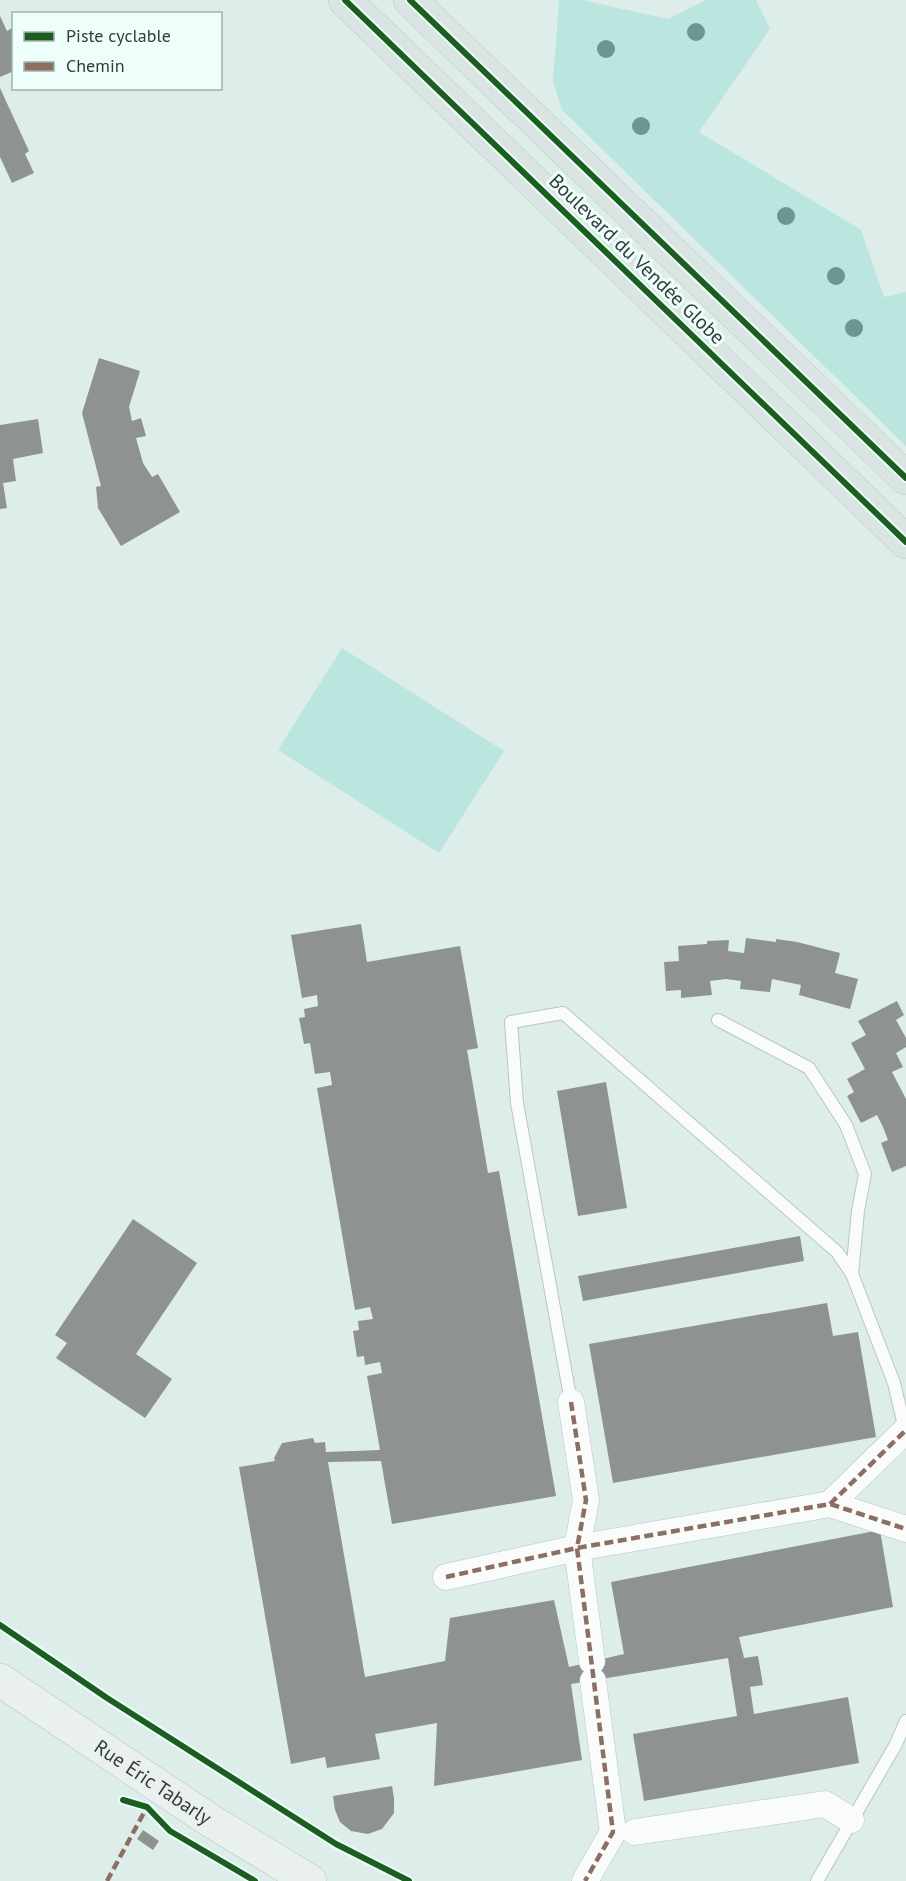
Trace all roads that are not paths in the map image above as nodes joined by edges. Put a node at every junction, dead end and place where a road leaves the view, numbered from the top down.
1 (345, 0) edge
2 (410, 0) edge
3 (906, 478) edge
4 (906, 542) edge
5 (717, 1020) dead end
6 (852, 1274) junction
7 (571, 1402) joint
8 (905, 1433) edge
9 (830, 1504) junction
10 (906, 1529) edge
11 (578, 1548) junction
12 (446, 1577) dead end
13 (0, 1680) edge
14 (906, 1721) edge
15 (851, 1820) junction
16 (635, 1832) dead end
17 (310, 1881) edge
18 (585, 1881) edge
19 (817, 1881) edge

1 - 4 main road, Boulevard du Vendée Globe
2 - 3 main road, Boulevard du Vendée Globe
5 - 6 lane
6 - 7 lane
6 - 8 lane
7 - 11 street
8 - 9 street
9 - 10 street
9 - 11 street
11 - 12 street
11 - 18 street
13 - 17 street, Rue Éric Tabarly
14 - 15 lane
15 - 16 street
15 - 19 lane

